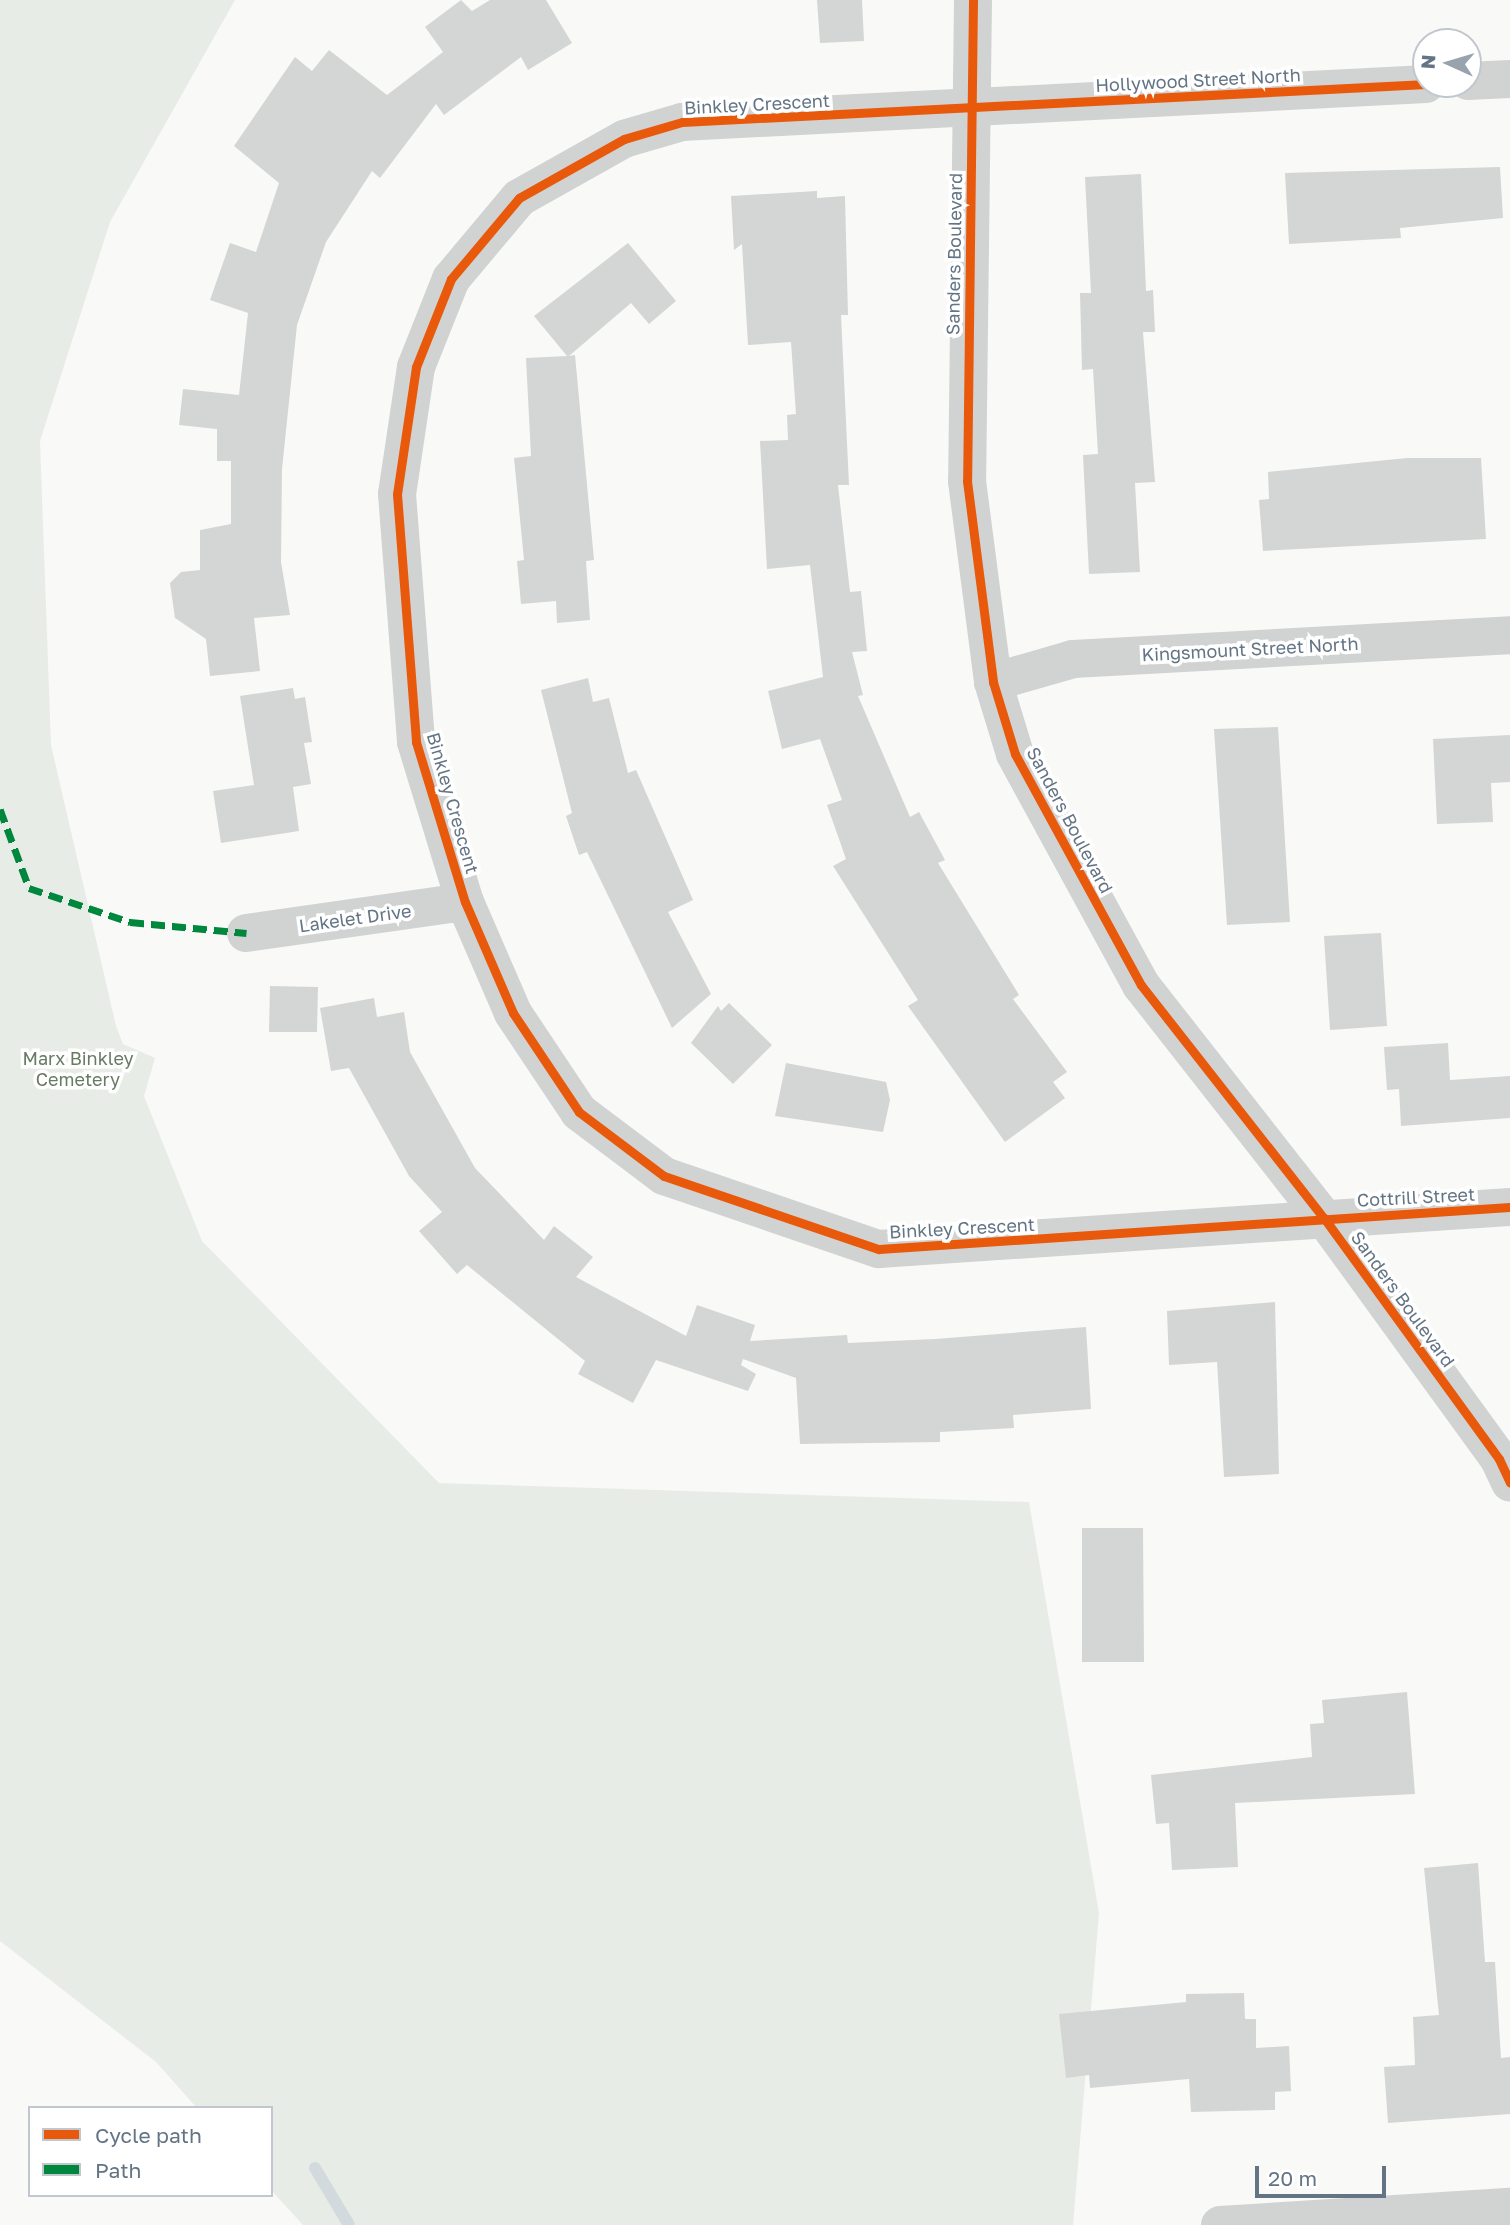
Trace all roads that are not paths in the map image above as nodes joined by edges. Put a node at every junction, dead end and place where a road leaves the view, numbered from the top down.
1 (973, 0) edge
2 (1510, 79) edge
3 (1482, 80) edge
4 (1412, 85) edge
5 (972, 108) junction
6 (1510, 635) edge
7 (993, 682) junction
8 (465, 902) junction
9 (246, 933) dead end
10 (1510, 1207) edge
11 (1324, 1218) junction
12 (1510, 1483) edge
13 (1510, 2207) edge
14 (1220, 2225) edge

1 - 5 street, Sanders Boulevard
2 - 3 street
4 - 5 street, Hollywood Street North
5 - 7 street, Sanders Boulevard
5 - 8 street, Binkley Crescent
6 - 7 street, Kingsmount Street North
7 - 11 street, Sanders Boulevard
8 - 9 street, Lakelet Drive
8 - 11 street, Binkley Crescent
10 - 11 street, Cottrill Street
11 - 12 street, Sanders Boulevard
13 - 14 street

